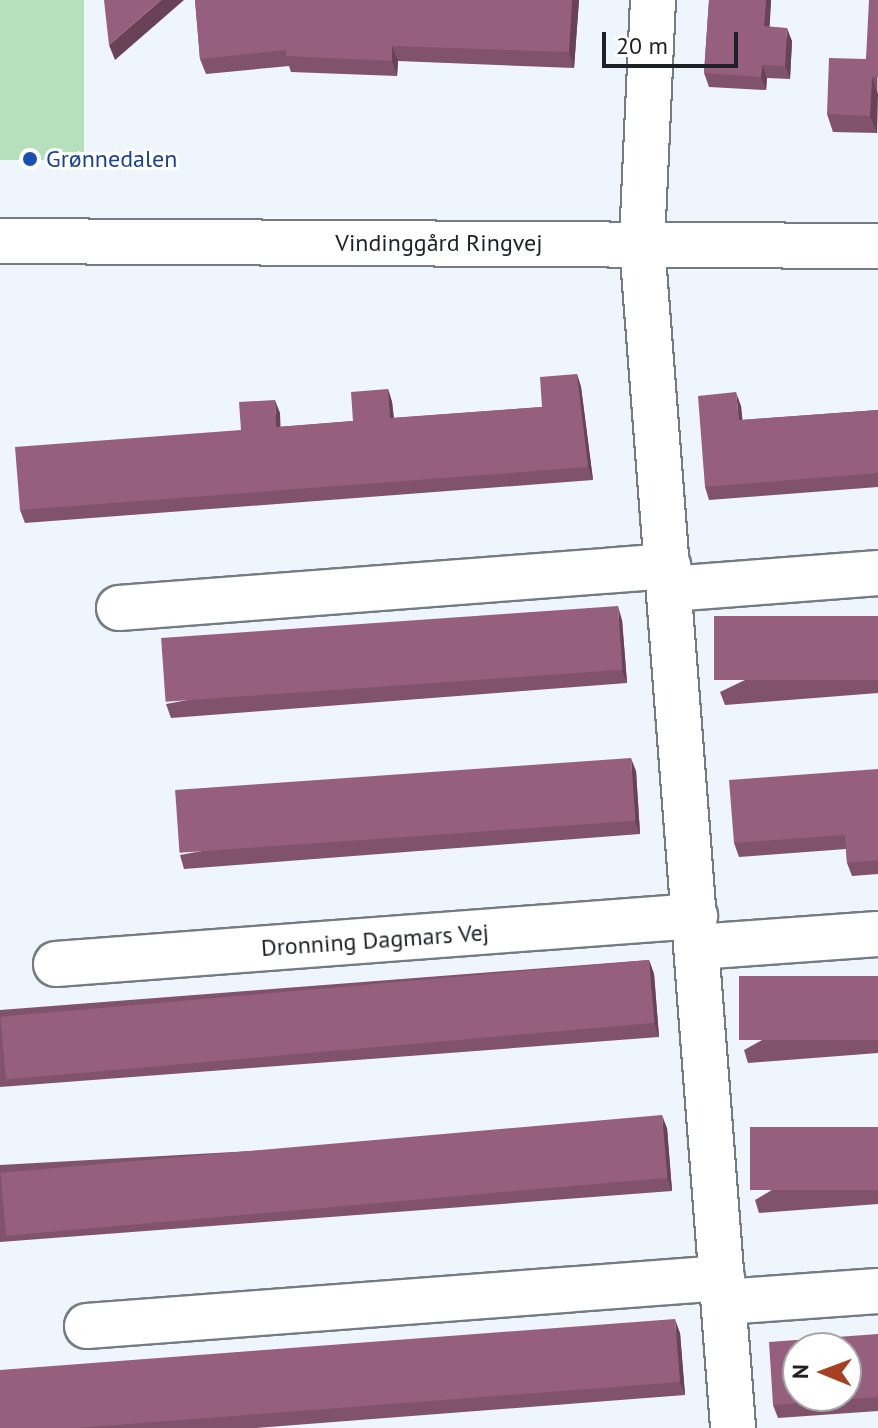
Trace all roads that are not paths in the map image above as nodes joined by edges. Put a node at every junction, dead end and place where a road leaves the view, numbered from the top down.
1 (653, 0) edge
2 (0, 241) edge
3 (642, 244) junction
4 (878, 246) edge
5 (878, 573) edge
6 (669, 578) junction
7 (119, 608) dead end
8 (696, 932) junction
9 (878, 934) edge
10 (56, 964) dead end
11 (723, 1290) junction
12 (878, 1291) edge
13 (87, 1326) dead end
14 (733, 1428) edge

1 - 3 street
2 - 3 street, Vindinggård Ringvej
3 - 4 street, Vindinggård Ringvej
3 - 6 street
5 - 6 street
6 - 7 street
6 - 8 street
8 - 9 street, Dronning Dagmars Vej
8 - 10 street, Dronning Dagmars Vej
8 - 11 street
11 - 12 street
11 - 13 street
11 - 14 street

